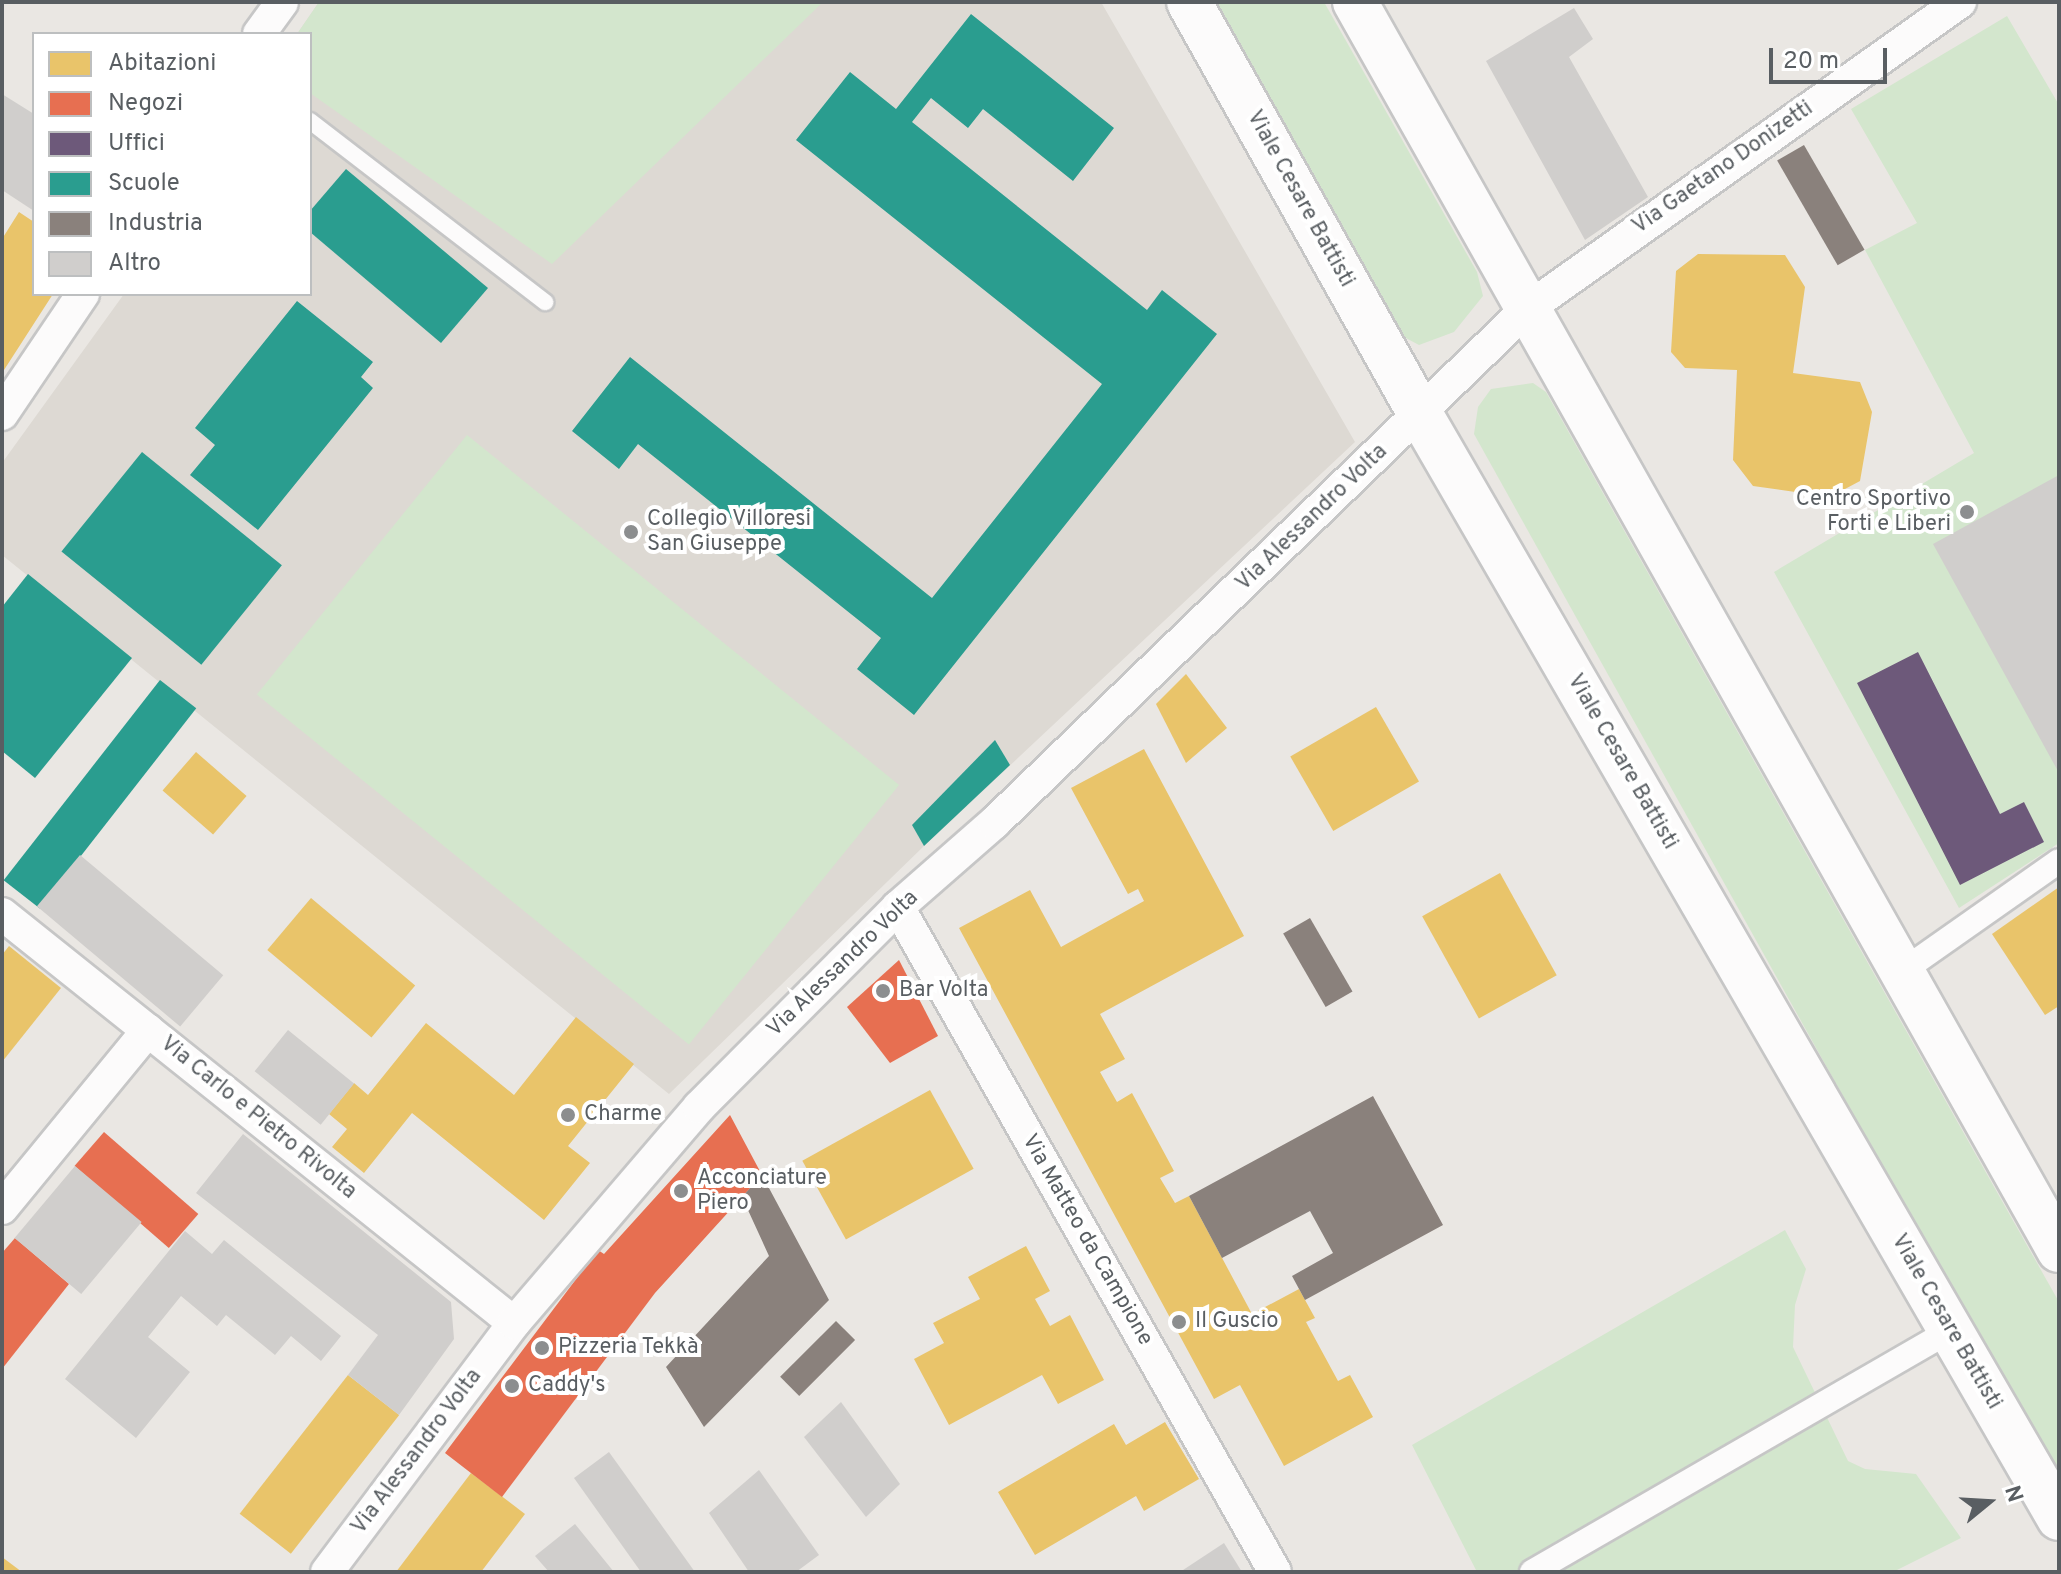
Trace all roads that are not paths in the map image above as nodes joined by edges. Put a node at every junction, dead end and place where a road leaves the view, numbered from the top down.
1 (282, 2) edge
2 (1189, 2) edge
3 (1355, 2) edge
4 (1960, 2) edge
5 (260, 32) edge
6 (312, 123) edge
7 (82, 296) edge
8 (545, 302) dead end
9 (1527, 309) junction
10 (1419, 412) junction
11 (2, 414) edge
12 (2059, 861) edge
13 (898, 907) junction
14 (2, 914) edge
15 (1904, 970) junction
16 (148, 1030) junction
17 (2, 1208) edge
18 (2059, 1250) edge
19 (514, 1323) junction
20 (1951, 1330) junction
21 (2059, 1518) edge
22 (327, 1572) edge
23 (1275, 1572) edge
24 (1532, 1572) edge

1 - 5 street
2 - 10 main road, Viale Cesare Battisti
3 - 9 main road
4 - 9 street, Via Gaetano Donizetti
6 - 8 lane
7 - 11 street
9 - 10 street, Via Gaetano Donizetti
9 - 15 main road
10 - 13 street, Via Alessandro Volta
10 - 20 main road, Viale Cesare Battisti
12 - 15 street
13 - 19 street, Via Alessandro Volta
13 - 23 street, Via Matteo da Campione
14 - 16 street, Via Carlo e Pietro Rivolta
15 - 18 main road
16 - 17 street
16 - 19 street, Via Carlo e Pietro Rivolta
19 - 22 street, Via Alessandro Volta
20 - 21 main road, Viale Cesare Battisti
20 - 24 street

